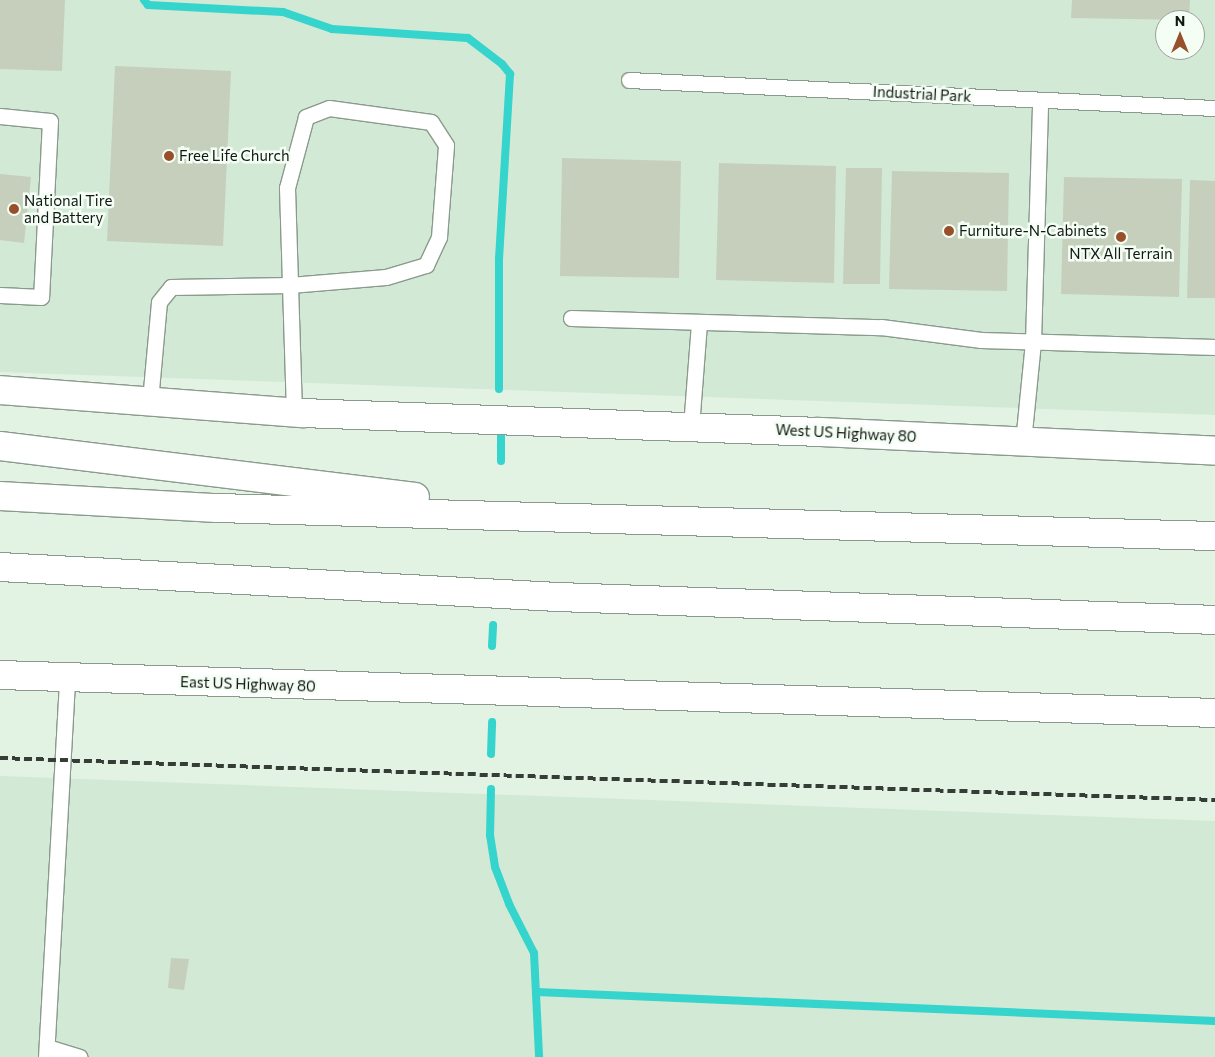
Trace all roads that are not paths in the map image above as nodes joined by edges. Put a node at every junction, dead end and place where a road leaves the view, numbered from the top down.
1 (629, 80) dead end
2 (1040, 100) junction
3 (1215, 108) edge
4 (0, 116) edge
5 (290, 285) junction
6 (0, 294) edge
7 (571, 318) dead end
8 (699, 322) junction
9 (1033, 342) junction
10 (1215, 347) edge
11 (0, 390) edge
12 (150, 401) junction
13 (294, 412) junction
14 (691, 427) junction
15 (1023, 442) junction
16 (0, 446) edge
17 (1215, 451) edge
18 (0, 496) edge
19 (580, 517) junction
20 (1215, 536) edge
21 (0, 567) edge
22 (1215, 620) edge
23 (0, 675) edge
24 (67, 678) junction
25 (1215, 713) edge
26 (46, 1052) edge
27 (80, 1057) edge

1 - 2 lane, Industrial Park
2 - 3 lane, Industrial Park
2 - 9 lane
4 - 6 lane
5 - 5 lane
5 - 12 lane
5 - 13 lane
7 - 8 lane
8 - 9 lane
8 - 14 lane
9 - 10 lane
9 - 15 lane
11 - 12 main road
12 - 13 main road
13 - 14 main road, West US Highway 80
14 - 15 main road, West US Highway 80
15 - 17 main road, West US Highway 80
16 - 19 main road
18 - 19 main road
19 - 20 main road
21 - 22 main road
23 - 24 main road, East US Highway 80
24 - 25 main road, East US Highway 80
24 - 26 lane
26 - 27 lane

